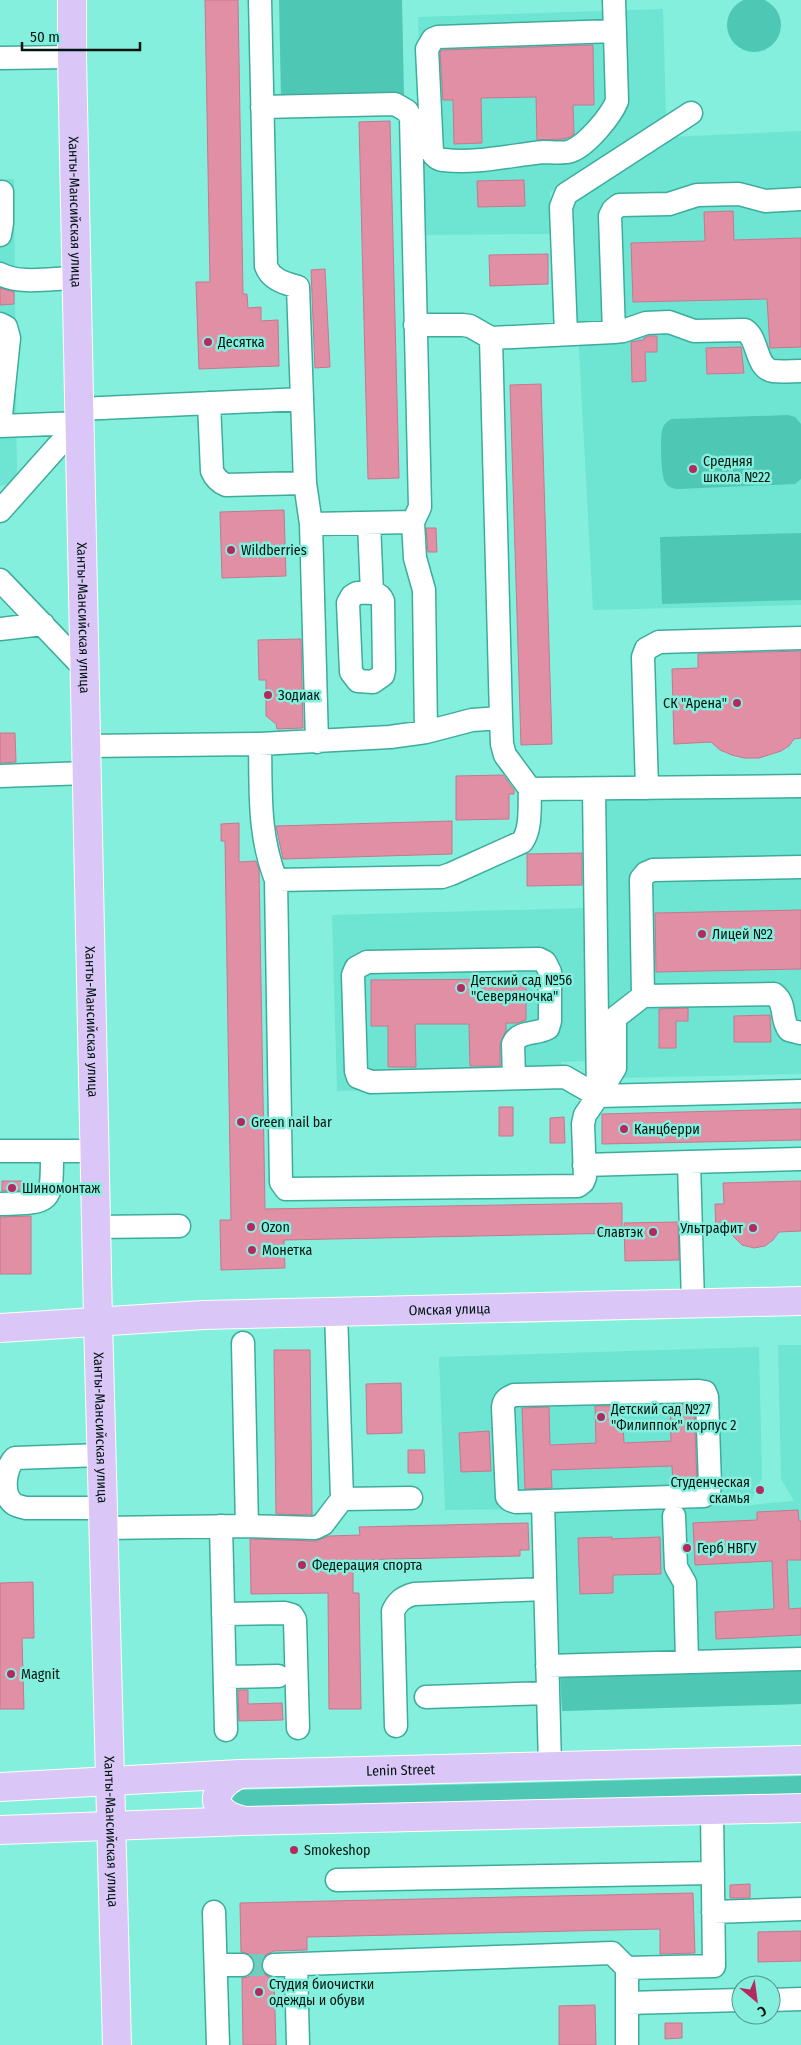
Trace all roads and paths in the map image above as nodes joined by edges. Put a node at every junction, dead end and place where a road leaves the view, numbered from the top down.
1 (72, 0) edge
2 (260, 0) edge
3 (614, 0) edge
4 (615, 31) junction
5 (72, 57) junction
6 (0, 58) edge
7 (262, 107) junction
8 (691, 113) dead end
9 (2, 192) dead end
10 (801, 199) edge
11 (0, 235) edge
12 (0, 274) edge
13 (76, 278) junction
14 (0, 324) edge
15 (415, 325) junction
16 (614, 332) junction
17 (566, 334) junction
18 (491, 338) junction
19 (801, 371) edge
20 (3, 380) edge
21 (302, 399) junction
22 (209, 403) junction
23 (80, 419) junction
24 (0, 425) edge
25 (305, 483) junction
26 (0, 511) edge
27 (413, 522) junction
28 (369, 523) junction
29 (311, 524) junction
30 (0, 580) edge
31 (372, 593) dead end
32 (43, 624) junction
33 (0, 629) edge
34 (801, 638) edge
35 (85, 669) junction
36 (501, 718) junction
37 (426, 732) junction
38 (317, 742) junction
39 (260, 744) junction
40 (87, 746) junction
41 (87, 774) junction
42 (0, 776) edge
43 (801, 786) edge
44 (647, 788) junction
45 (530, 789) junction
46 (594, 789) junction
47 (801, 867) edge
48 (276, 880) junction
49 (643, 996) junction
50 (801, 1032) edge
51 (514, 1078) junction
52 (801, 1091) edge
53 (598, 1096) junction
54 (0, 1151) edge
55 (52, 1151) junction
56 (95, 1151) junction
57 (801, 1159) edge
58 (689, 1162) junction
59 (584, 1165) junction
60 (0, 1204) edge
61 (179, 1226) dead end
62 (96, 1227) junction
63 (801, 1301) edge
64 (693, 1303) junction
65 (336, 1311) junction
66 (98, 1320) junction
67 (0, 1328) edge
68 (243, 1343) dead end
69 (101, 1455) junction
70 (411, 1498) dead end
71 (342, 1499) junction
72 (543, 1502) junction
73 (674, 1516) dead end
74 (103, 1518) junction
75 (221, 1526) junction
76 (246, 1526) junction
77 (545, 1589) junction
78 (223, 1614) junction
79 (801, 1659) edge
80 (687, 1661) junction
81 (547, 1666) junction
82 (278, 1676) dead end
83 (225, 1677) junction
84 (548, 1693) junction
85 (426, 1697) dead end
86 (396, 1726) dead end
87 (298, 1728) dead end
88 (226, 1730) dead end
89 (801, 1760) edge
90 (550, 1765) junction
91 (240, 1774) junction
92 (111, 1782) junction
93 (0, 1787) edge
94 (801, 1808) edge
95 (712, 1810) junction
96 (244, 1821) junction
97 (112, 1826) junction
98 (0, 1830) edge
99 (713, 1873) junction
100 (337, 1880) dead end
101 (801, 1909) edge
102 (214, 1912) dead end
103 (713, 1912) junction
104 (296, 1964) junction
105 (216, 1965) junction
106 (242, 1965) tunnel mouth
107 (274, 1965) tunnel mouth
108 (714, 1966) junction
109 (627, 1968) junction
110 (801, 1999) edge
111 (731, 2000) edge
112 (781, 2000) edge
113 (715, 2001) junction
114 (627, 2003) junction
115 (117, 2045) edge
116 (218, 2045) edge
117 (298, 2045) edge
118 (627, 2045) edge

1 - 5 main road, Ханты-Мансийская улица
2 - 7 street
3 - 4 street
4 - 4 street
5 - 6 street
5 - 13 main road, Ханты-Мансийская улица
7 - 15 street
7 - 21 street
8 - 17 street
9 - 11 street
10 - 16 street
12 - 13 street
13 - 23 main road, Ханты-Мансийская улица
14 - 20 street
15 - 18 street
15 - 27 street
16 - 17 street
16 - 19 street
17 - 18 street
18 - 36 street
20 - 24 street
21 - 22 street
21 - 25 street
22 - 23 street
22 - 25 street
23 - 24 street
23 - 26 street
23 - 35 main road, Ханты-Мансийская улица
25 - 29 street
27 - 28 street
27 - 37 street
28 - 29 street
28 - 31 street
29 - 38 street
30 - 32 street
32 - 33 street
32 - 35 street
34 - 44 street
35 - 40 main road, Ханты-Мансийская улица
36 - 37 street
36 - 45 street
37 - 38 street
38 - 39 street
39 - 40 street
39 - 48 street
40 - 41 main road, Ханты-Мансийская улица
41 - 42 street
41 - 56 main road, Ханты-Мансийская улица
43 - 44 street
44 - 46 street
45 - 46 street
45 - 48 street
46 - 53 street
47 - 49 street
48 - 59 street
49 - 50 street
49 - 53 street
51 - 51 street
51 - 53 street
52 - 53 street
53 - 59 street
54 - 55 street
55 - 56 street
55 - 60 street
56 - 62 main road, Ханты-Мансийская улица
57 - 58 street
58 - 59 street
58 - 64 street
61 - 62 street
62 - 66 main road, Ханты-Мансийская улица
63 - 64 main road, Омская улица
64 - 65 main road, Омская улица
65 - 66 main road, Омская улица
65 - 71 street
66 - 67 main road, Омская улица
66 - 69 main road, Ханты-Мансийская улица
68 - 76 street
69 - 74 main road, Ханты-Мансийская улица
69 - 74 street
70 - 71 street
71 - 76 street
72 - 72 street
72 - 77 street
73 - 80 street
74 - 75 street
74 - 92 main road, Ханты-Мансийская улица
75 - 76 street
75 - 78 street
77 - 81 street
77 - 86 street
78 - 83 street
78 - 87 street
79 - 80 street
80 - 81 street
81 - 84 street
82 - 83 street
83 - 88 street
84 - 85 street
84 - 90 street
89 - 90 main road, Lenin Street
90 - 91 main road, Lenin Street
91 - 92 main road, Lenin Street
91 - 96 main road
92 - 93 main road, Lenin Street
92 - 97 main road, Ханты-Мансийская улица
94 - 95 main road
95 - 96 main road
95 - 99 street
96 - 97 main road
97 - 98 main road
97 - 115 main road, Ханты-Мансийская улица
99 - 100 street
99 - 103 street
101 - 103 street
102 - 105 street
103 - 108 street
104 - 107 street
104 - 109 street
104 - 117 street
105 - 106 street
105 - 116 street
108 - 109 street
108 - 113 street
109 - 114 street
110 - 112 street
111 - 113 street
113 - 114 street
114 - 118 street

